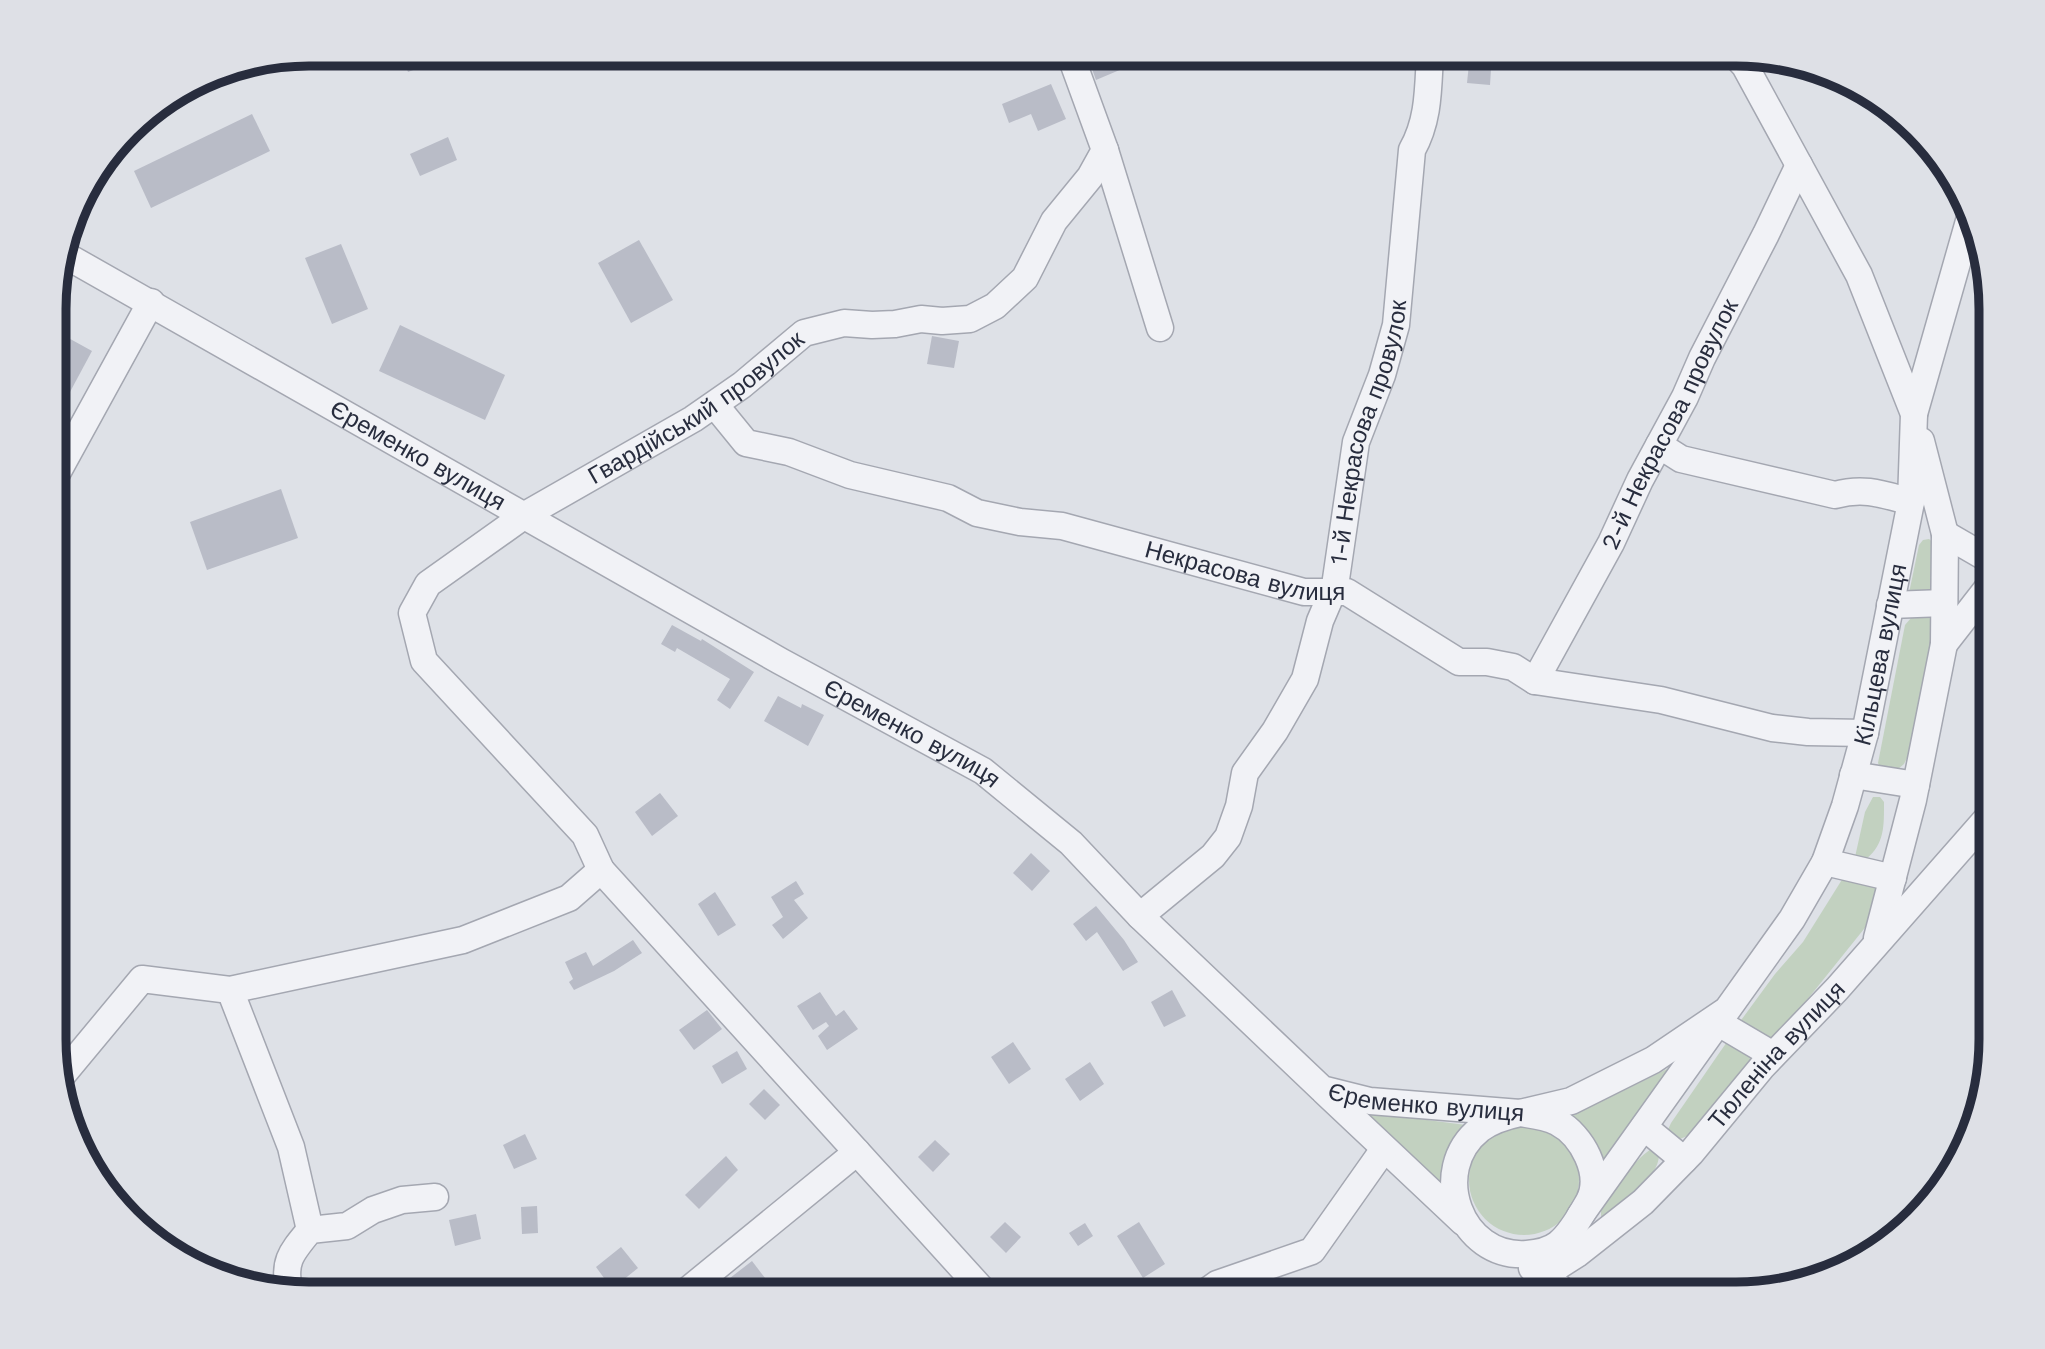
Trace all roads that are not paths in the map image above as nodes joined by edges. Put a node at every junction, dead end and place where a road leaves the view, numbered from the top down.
1 (1074, 66) edge
2 (1429, 66) edge
3 (1746, 67) edge
4 (1105, 150) junction
5 (1799, 165) junction
6 (1966, 232) edge
7 (73, 259) edge
8 (151, 302) junction
9 (1160, 328) dead end
10 (715, 405) junction
11 (1914, 414) junction
12 (1659, 445) junction
13 (66, 457) edge
14 (1911, 502) junction
15 (525, 515) junction
16 (1945, 534) junction
17 (1978, 553) edge
18 (1333, 593) junction
19 (1978, 600) edge
20 (1944, 603) junction
21 (1890, 605) junction
22 (1944, 644) junction
23 (1535, 681) junction
24 (1865, 733) junction
25 (1853, 775) junction
26 (1916, 785) junction
27 (1978, 828) edge
28 (1825, 862) junction
29 (601, 870) junction
30 (1893, 878) junction
31 (1140, 916) junction
32 (1875, 943) junction
33 (230, 990) junction
34 (1720, 1017) junction
35 (1773, 1055) junction
36 (69, 1067) edge
37 (1322, 1089) junction
38 (1520, 1113) junction
39 (1644, 1127) junction
40 (1384, 1149) junction
41 (857, 1152) junction
42 (1684, 1160) junction
43 (435, 1197) dead end
44 (1580, 1216) junction
45 (1467, 1225) junction
46 (310, 1230) junction
47 (1559, 1243) junction
48 (1496, 1249) junction
49 (287, 1281) edge
50 (697, 1282) edge
51 (975, 1282) edge
52 (1220, 1282) edge
53 (1535, 1282) edge
54 (1540, 1282) edge
55 (1543, 1282) edge

1 - 4 street
2 - 18 street, 1-й Некрасова провулок
3 - 5 street, Кільцева вулиця
4 - 9 street
4 - 10 street, Гвардійський провулок
5 - 11 street, Кільцева вулиця
5 - 12 street, 2-й Некрасова провулок
6 - 11 street
7 - 8 street, Єременко вулиця
8 - 13 street
8 - 15 street, Єременко вулиця
10 - 15 street, Гвардійський провулок
10 - 18 street, Некрасова вулиця
11 - 14 street, Кільцева вулиця
11 - 16 street
12 - 14 street
12 - 23 street, 2-й Некрасова провулок
14 - 21 street, Кільцева вулиця
15 - 29 street, Гвардійський провулок
15 - 31 street, Єременко вулиця
16 - 17 street
16 - 20 street
18 - 23 street, Некрасова вулиця
18 - 31 street, 1-й Некрасова провулок
19 - 22 street
20 - 21 street
20 - 22 street
21 - 24 street, Кільцева вулиця
22 - 26 street
23 - 24 street, Некрасова вулиця
24 - 25 street, Кільцева вулиця
25 - 26 street
25 - 28 street, Кільцева вулиця
26 - 30 street
27 - 32 street, Тюленіна вулиця
28 - 30 street
28 - 34 street, Кільцева вулиця
29 - 33 street
29 - 41 street, Гвардійський провулок
30 - 32 street
31 - 37 street, Єременко вулиця
32 - 35 street, Тюленіна вулиця
33 - 36 street
33 - 46 street
34 - 35 street
34 - 38 street, Єременко вулиця
34 - 39 street, Кільцева вулиця
35 - 42 street, Тюленіна вулиця
37 - 38 street, Єременко вулиця
37 - 40 street
38 - 44 street, Кільцева вулиця
38 - 45 street
39 - 42 street
39 - 44 street, Кільцева вулиця
40 - 45 street
40 - 52 street
41 - 50 street
41 - 51 street, Гвардійський провулок
42 - 55 street, Тюленіна вулиця
43 - 46 street
44 - 47 street, Кільцева вулиця
45 - 48 street
46 - 49 street
47 - 48 street
47 - 54 street, Кільцева вулиця
48 - 53 street

